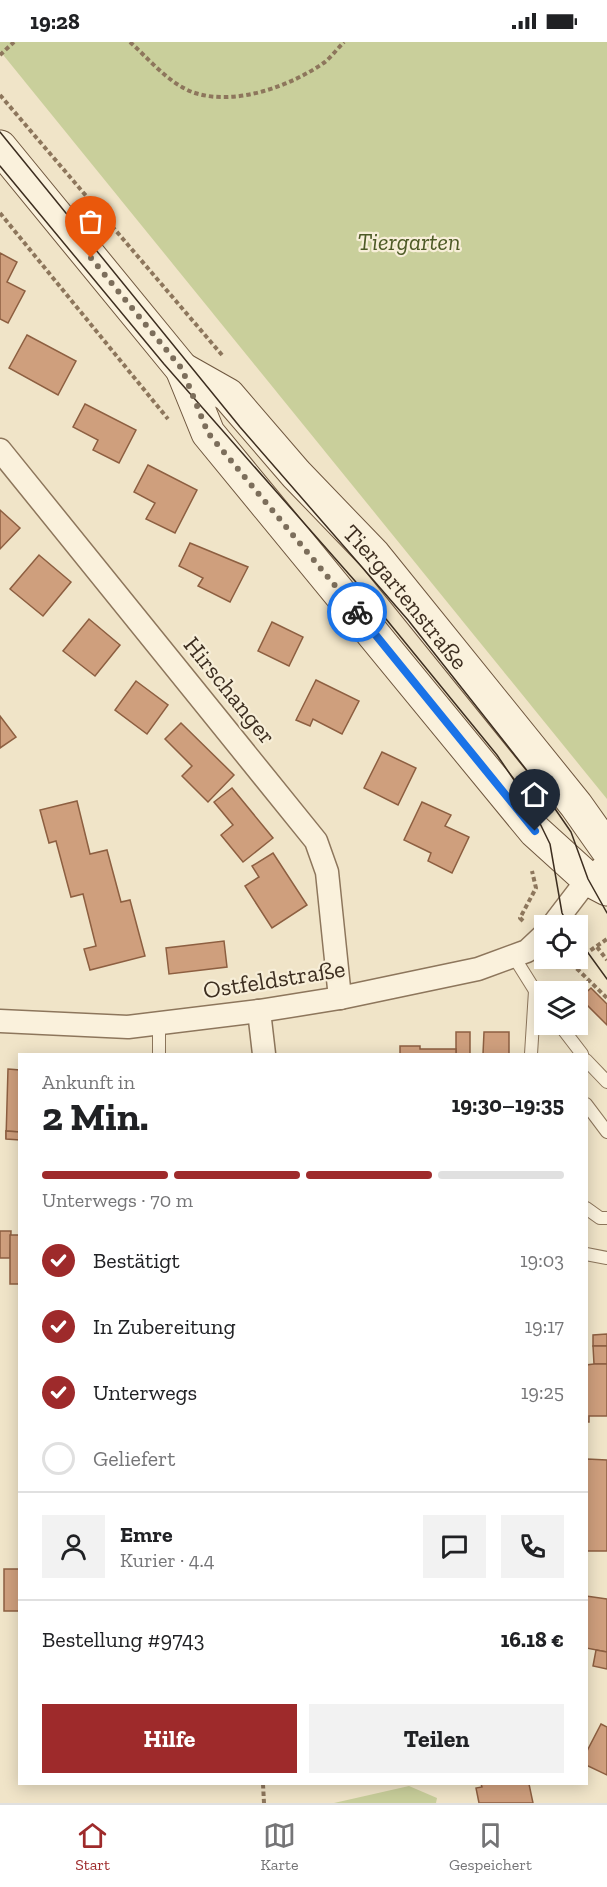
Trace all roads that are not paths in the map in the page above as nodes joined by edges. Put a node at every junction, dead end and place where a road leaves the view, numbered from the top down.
1 (0, 147) edge
2 (182, 369) junction
3 (0, 450) edge
4 (607, 849) edge
5 (601, 877) edge
6 (563, 915) edge
7 (534, 944) edge
8 (514, 957) junction
9 (534, 989) edge
10 (340, 998) junction
11 (534, 1007) edge
12 (259, 1011) junction
13 (0, 1021) edge
14 (159, 1023) junction
15 (567, 1035) edge
16 (159, 1053) edge
17 (264, 1053) edge
18 (531, 1053) edge
19 (581, 1053) edge
20 (588, 1062) edge
21 (607, 1082) edge
22 (588, 1107) edge
23 (607, 1132) edge
24 (588, 1209) edge
25 (607, 1218) edge
26 (588, 1254) edge
27 (607, 1258) edge

1 - 2 main road, Tiergartenstraße
2 - 4 main road, Tiergartenstraße
2 - 5 main road, Tiergartenstraße
3 - 10 street, Hirschanger
5 - 6 street
7 - 8 street, Ostfeldstraße
8 - 9 lane
8 - 10 street, Ostfeldstraße
10 - 12 street, Ostfeldstraße
11 - 18 lane
12 - 14 street, Ostfeldstraße
12 - 17 street
13 - 14 street, Ostfeldstraße
14 - 16 lane
15 - 19 lane
20 - 21 lane
22 - 23 lane
24 - 25 lane
26 - 27 lane

